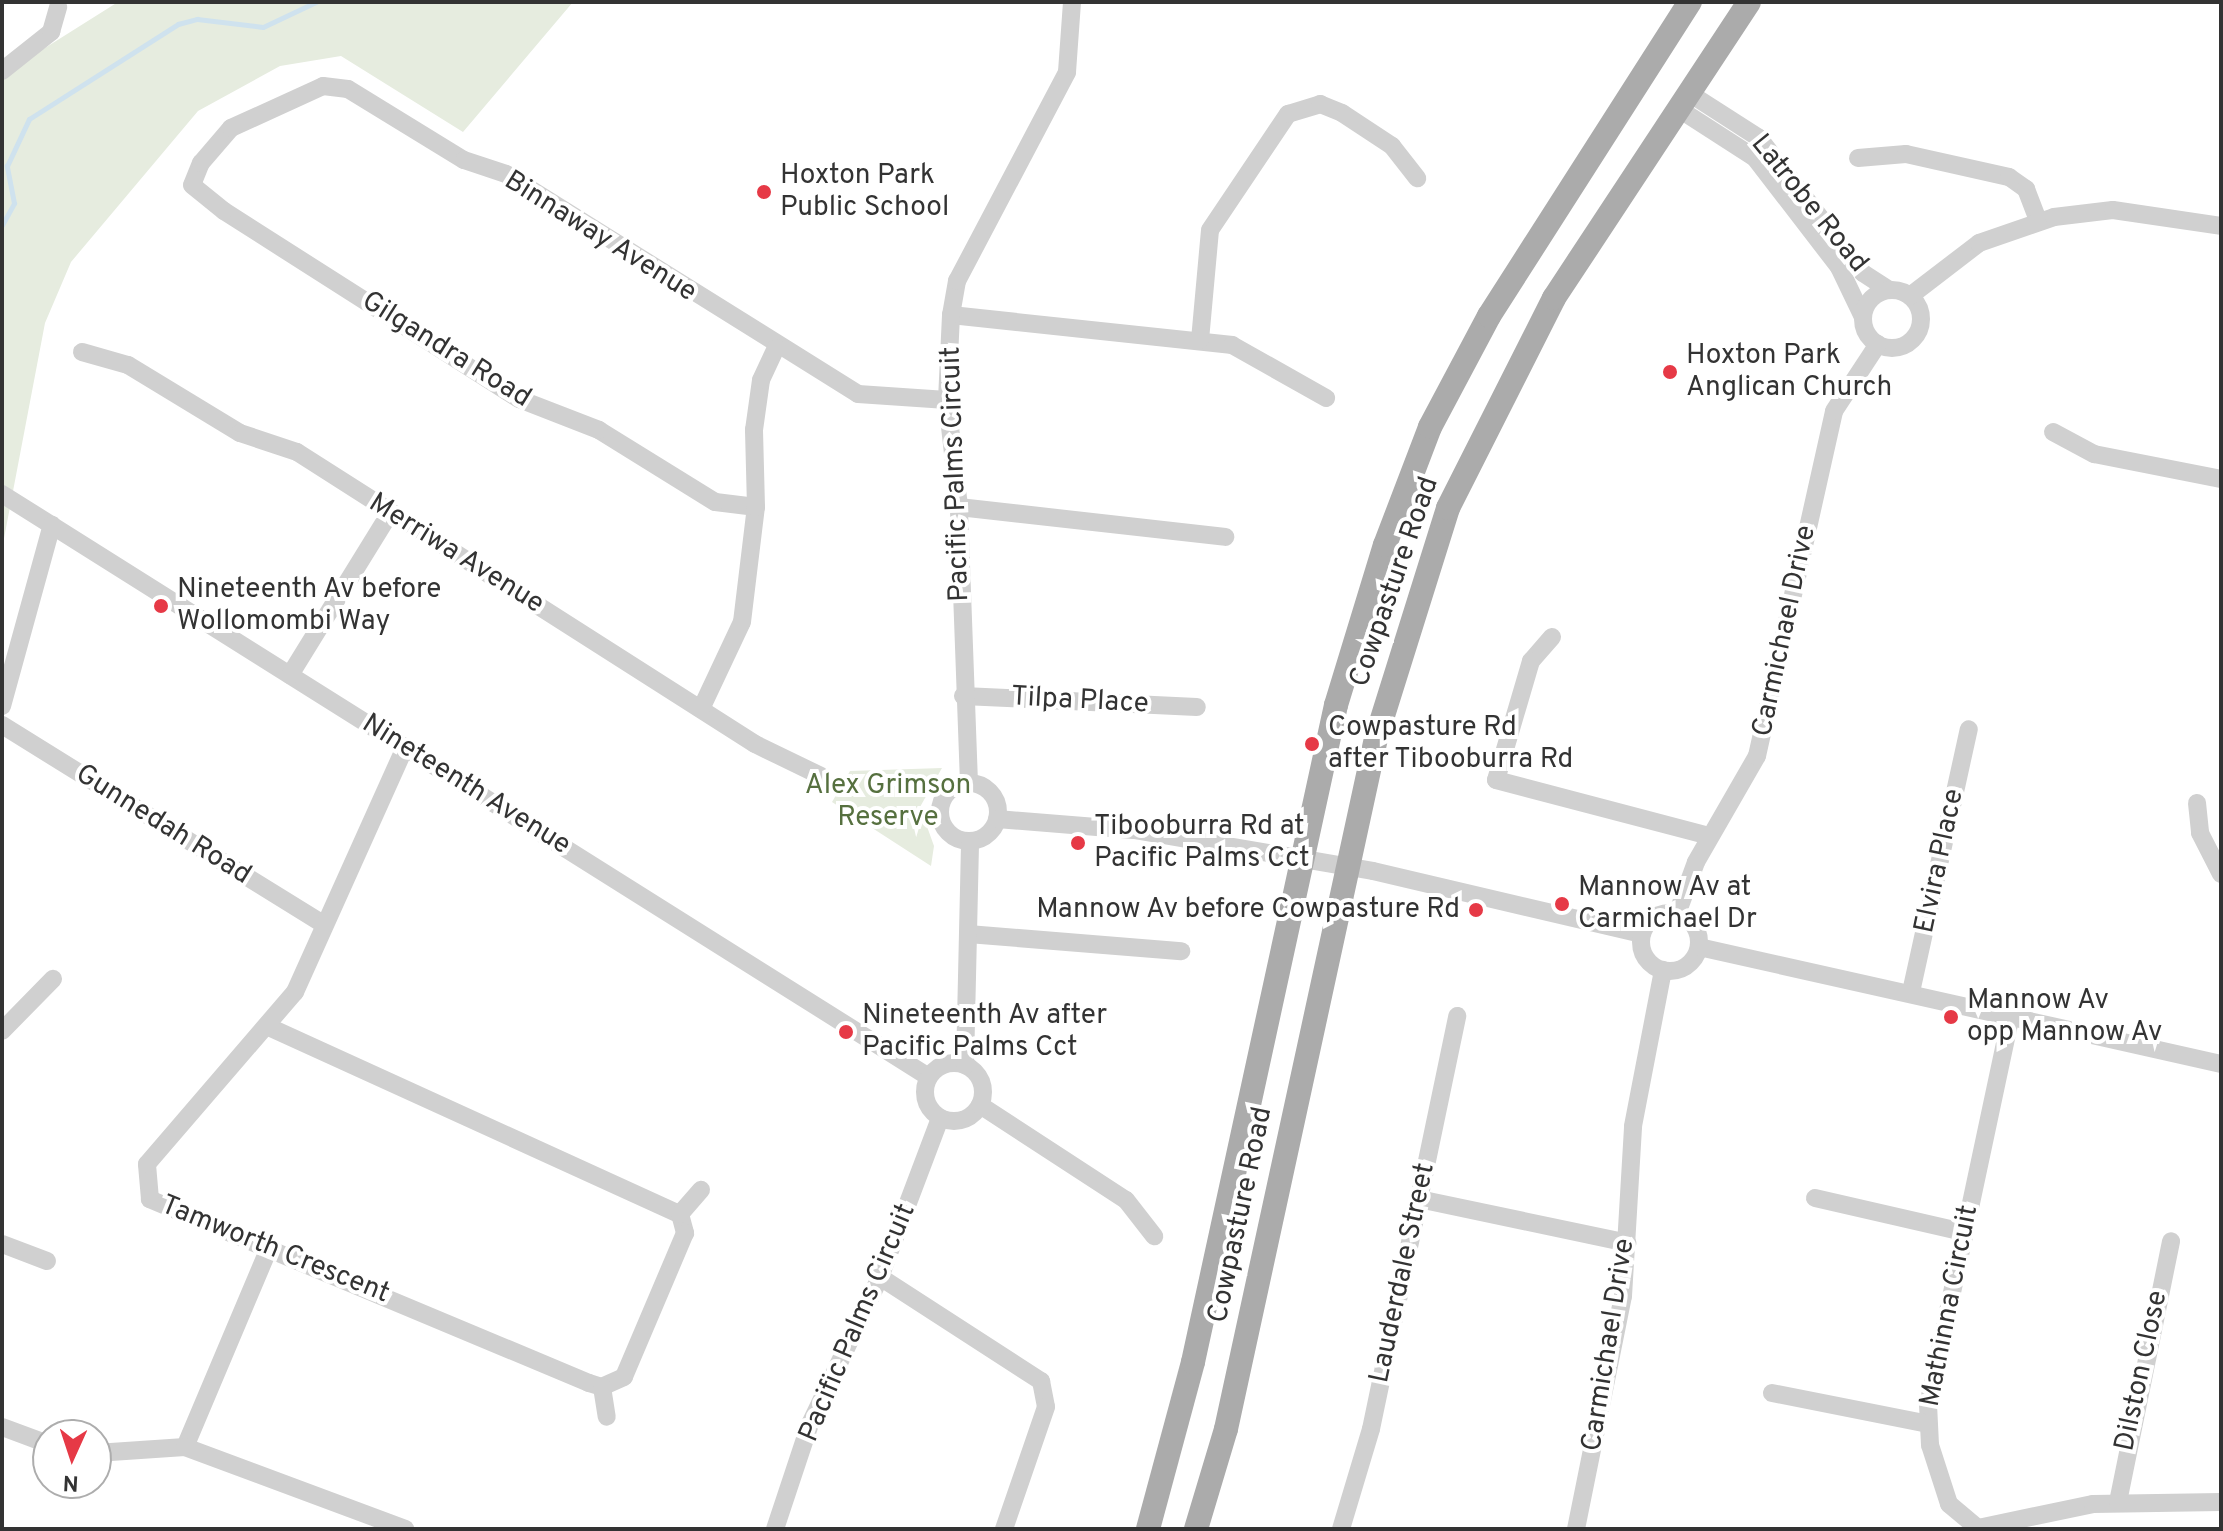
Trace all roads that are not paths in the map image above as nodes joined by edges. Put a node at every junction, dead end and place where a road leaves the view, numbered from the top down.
1 (1072, 2) edge
2 (1690, 2) edge
3 (1749, 2) edge
4 (58, 7) dead end
5 (2, 71) edge
6 (1684, 101) junction
7 (1858, 158) dead end
8 (1417, 178) dead end
9 (192, 185) joint
10 (2038, 221) junction
11 (2221, 226) edge
12 (1889, 290) junction
13 (1910, 296) junction
14 (951, 315) junction
15 (1863, 317) junction
16 (1200, 340) junction
17 (1878, 344) junction
18 (776, 348) junction
19 (82, 352) dead end
20 (1326, 398) dead end
21 (947, 400) junction
22 (2053, 432) dead end
23 (2221, 479) edge
24 (4, 494) edge
25 (756, 507) junction
26 (959, 507) junction
27 (390, 513) junction
28 (52, 525) junction
29 (1225, 537) dead end
30 (1552, 637) dead end
31 (290, 675) junction
32 (963, 696) junction
33 (2, 706) edge
34 (1197, 707) dead end
35 (701, 709) junction
36 (2, 725) edge
37 (1969, 729) dead end
38 (405, 747) junction
39 (821, 776) dead end
40 (969, 783) junction
41 (2197, 803) dead end
42 (997, 819) junction
43 (1710, 836) junction
44 (970, 841) junction
45 (1303, 861) junction
46 (1347, 867) junction
47 (2221, 874) edge
48 (1677, 914) junction
49 (324, 925) junction
50 (968, 934) junction
51 (1642, 934) junction
52 (1699, 947) junction
53 (1181, 951) dead end
54 (1663, 970) junction
55 (53, 979) dead end
56 (1911, 992) junction
57 (2011, 1015) junction
58 (1457, 1016) dead end
59 (271, 1028) junction
60 (2, 1031) edge
61 (2221, 1064) edge
62 (965, 1065) junction
63 (929, 1077) junction
64 (980, 1105) junction
65 (940, 1118) junction
66 (701, 1190) dead end
67 (1815, 1198) dead end
68 (1419, 1199) junction
69 (680, 1214) junction
70 (1963, 1232) junction
71 (1154, 1236) dead end
72 (2171, 1241) dead end
73 (1627, 1243) junction
74 (2, 1244) edge
75 (269, 1248) junction
76 (47, 1261) dead end
77 (880, 1277) junction
78 (602, 1387) junction
79 (1772, 1393) dead end
80 (607, 1417) dead end
81 (1928, 1424) junction
82 (3, 1430) edge
83 (32, 1439) edge
84 (185, 1447) junction
85 (112, 1452) edge
86 (2118, 1502) junction
87 (2221, 1502) edge
88 (405, 1529) edge
89 (775, 1529) edge
90 (1004, 1529) edge
91 (1148, 1529) edge
92 (1196, 1529) edge
93 (1341, 1529) edge
94 (1576, 1529) edge

1 - 14 street, Pacific Palms Circuit
2 - 45 main road, Cowpasture Road
3 - 6 main road, Cowpasture Road
4 - 5 street
6 - 12 street, Latrobe Road
6 - 15 street, Latrobe Road
6 - 46 main road, Cowpasture Road
7 - 10 street
8 - 16 street
9 - 18 street, Binnaway Avenue
9 - 25 street, Gilgandra Road
10 - 11 street
10 - 13 street
12 - 13 street
12 - 15 street
13 - 17 street
14 - 16 street
14 - 21 street, Pacific Palms Circuit
15 - 17 street
16 - 20 street
17 - 43 street, Carmichael Drive
18 - 21 street, Binnaway Avenue
18 - 25 street
19 - 27 street, Merriwa Avenue
21 - 26 street, Pacific Palms Circuit
22 - 23 street
24 - 28 street, Nineteenth Avenue
25 - 35 street
26 - 29 street
26 - 32 street, Pacific Palms Circuit
27 - 31 street
27 - 35 street, Merriwa Avenue
28 - 31 street, Nineteenth Avenue
28 - 33 street
30 - 43 street
31 - 38 street, Nineteenth Avenue
32 - 34 street, Tilpa Place
32 - 40 street, Pacific Palms Circuit
35 - 39 street, Merriwa Avenue
36 - 49 street, Gunnedah Road
37 - 56 street, Elvira Place
38 - 49 street, Tamworth Crescent
38 - 63 street, Nineteenth Avenue
40 - 42 street
40 - 44 street
41 - 47 street
42 - 44 street
42 - 45 street
43 - 48 street, Carmichael Drive
44 - 50 street
45 - 46 street
45 - 91 main road, Cowpasture Road
46 - 51 street
46 - 92 main road, Cowpasture Road
48 - 51 street
48 - 52 street
49 - 59 street, Tamworth Crescent
50 - 53 street
50 - 62 street
51 - 54 street
52 - 54 street
52 - 56 street
54 - 73 street, Carmichael Drive
55 - 60 street
56 - 57 street
57 - 61 street
57 - 70 street, Mathinna Circuit
58 - 68 street, Lauderdale Street
59 - 69 street
59 - 75 street, Tamworth Crescent
62 - 63 street
62 - 64 street
63 - 65 street
64 - 65 street
64 - 71 street
65 - 77 street, Pacific Palms Circuit
66 - 69 street
67 - 70 street
68 - 73 street
68 - 93 street, Lauderdale Street
69 - 78 street
70 - 81 street, Mathinna Circuit
72 - 86 street, Dilston Close
73 - 94 street, Carmichael Drive
74 - 76 street
75 - 78 street, Tamworth Crescent
75 - 84 street
77 - 89 street, Pacific Palms Circuit
77 - 90 street
78 - 80 street
79 - 81 street
81 - 86 street, Mathinna Circuit
82 - 83 street
84 - 85 street
84 - 88 street
86 - 87 street, Mathinna Circuit

